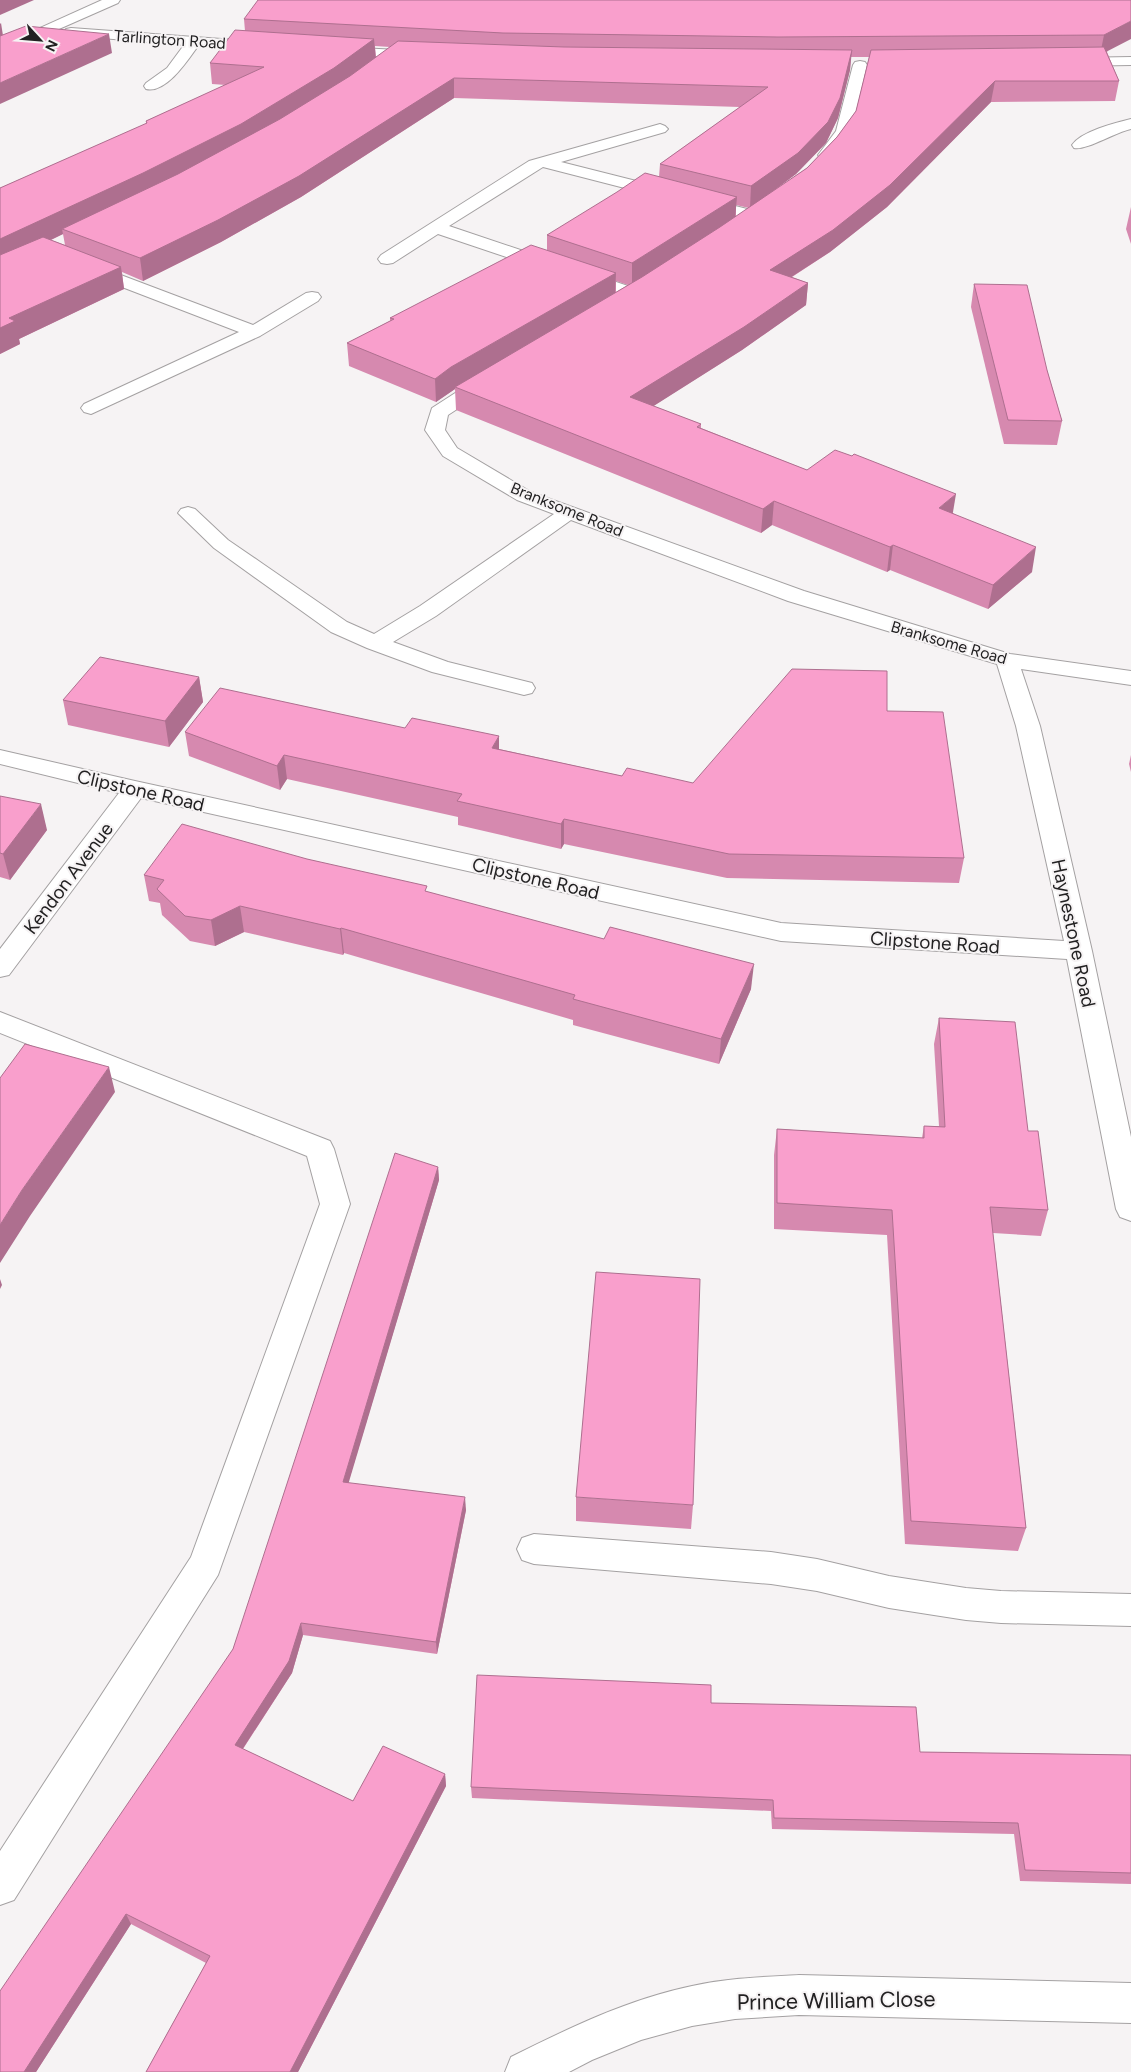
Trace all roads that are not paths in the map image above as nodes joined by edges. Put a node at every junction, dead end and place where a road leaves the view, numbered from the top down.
1 (113, 0) edge
2 (49, 29) junction
3 (8, 31) edge
4 (30, 38) junction
5 (194, 41) junction
6 (280, 47) edge
7 (328, 50) edge
8 (0, 51) edge
9 (396, 54) junction
10 (435, 56) edge
11 (1131, 61) edge
12 (1063, 62) edge
13 (860, 65) edge
14 (374, 70) edge
15 (151, 86) dead end
16 (1131, 124) edge
17 (660, 129) dead end
18 (1080, 145) dead end
19 (543, 162) junction
20 (815, 166) edge
21 (737, 227) edge
22 (437, 228) junction
23 (387, 259) dead end
24 (73, 262) edge
25 (312, 298) dead end
26 (610, 308) edge
27 (254, 332) junction
28 (502, 372) edge
29 (91, 408) dead end
30 (570, 512) junction
31 (188, 513) dead end
32 (376, 642) junction
33 (1007, 660) junction
34 (1131, 678) edge
35 (524, 688) dead end
36 (0, 757) edge
37 (135, 789) junction
38 (1079, 951) junction
39 (0, 968) edge
40 (0, 1022) edge
41 (1131, 1209) edge
42 (534, 1549) dead end
43 (1131, 1610) edge
44 (0, 1886) edge
45 (1131, 2003) edge
46 (526, 2072) edge

1 - 2 street
2 - 4 street
2 - 5 street, Tarlington Road
3 - 4 street
4 - 8 street
5 - 6 street, Tarlington Road
5 - 15 street
7 - 9 street
9 - 10 street
9 - 14 street
11 - 12 street
13 - 20 street
16 - 18 street
17 - 19 street
19 - 21 street
19 - 22 street
22 - 23 street
22 - 26 street
24 - 27 street
25 - 27 street
27 - 29 street
28 - 30 street, Branksome Road
30 - 32 street
30 - 33 street, Branksome Road
31 - 32 street
32 - 35 street
33 - 34 street, Branksome Road
33 - 38 street, Haynestone Road
36 - 37 street, Clipstone Road
37 - 38 street, Clipstone Road
37 - 39 street, Kendon Avenue
38 - 41 street, Haynestone Road
40 - 44 street
42 - 43 street
45 - 46 street, Prince William Close

